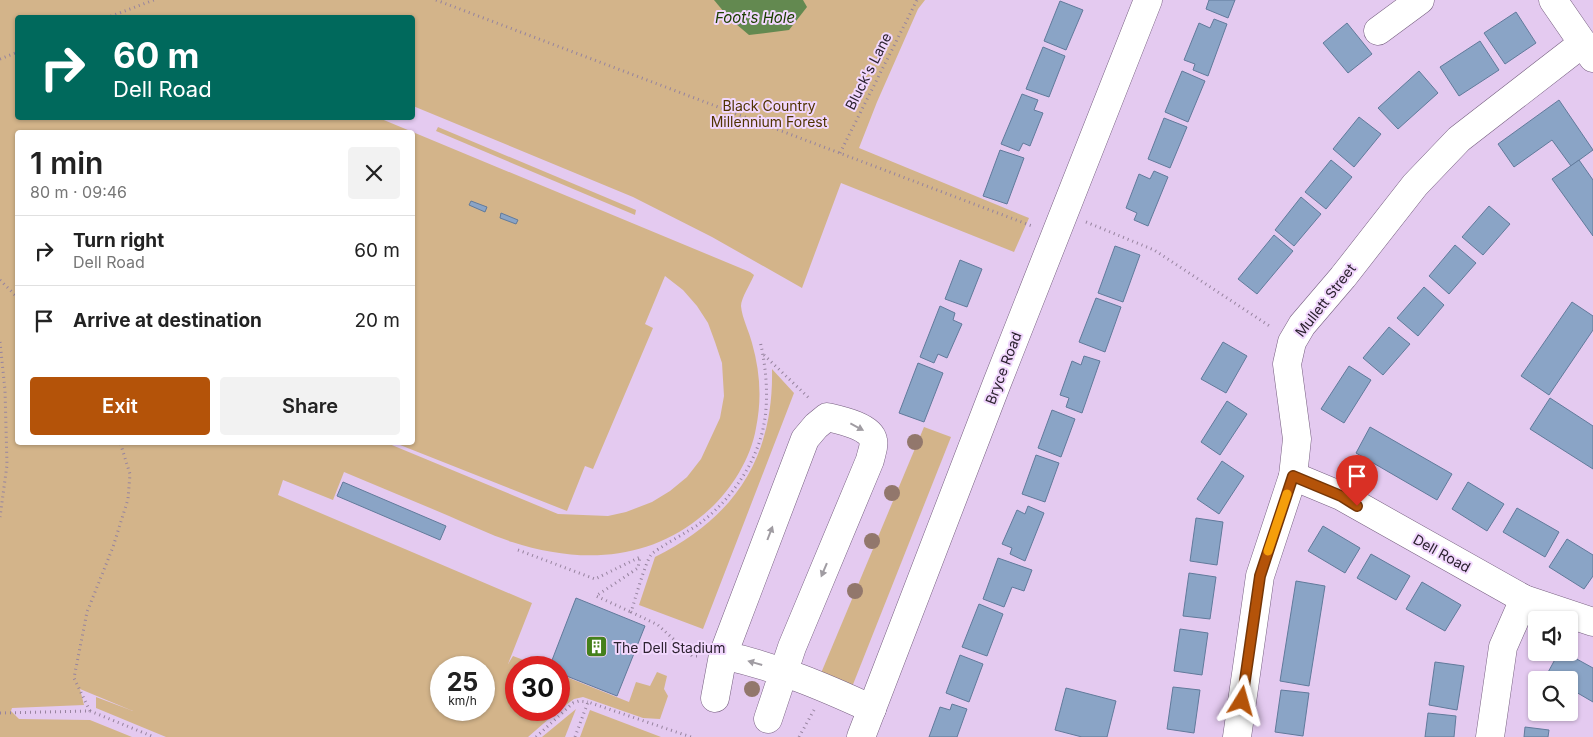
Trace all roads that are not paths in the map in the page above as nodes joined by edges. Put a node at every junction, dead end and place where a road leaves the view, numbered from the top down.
1 (1148, 0) edge
2 (1420, 0) edge
3 (1553, 0) edge
4 (1378, 31) dead end
5 (1588, 51) edge
6 (1293, 476) junction
7 (1524, 599) junction
8 (1593, 622) edge
9 (723, 655) junction
10 (784, 671) junction
11 (716, 698) dead end
12 (872, 709) junction
13 (768, 719) dead end
14 (861, 737) edge
15 (1237, 737) edge
16 (1490, 737) edge

1 - 12 street, Bryce Road
2 - 4 street
3 - 5 street
5 - 6 street, Mullett Street
6 - 7 street, Dell Road
6 - 15 street, Mullett Street
7 - 8 street, Dell Road
7 - 16 street
10 -> 9 street
9 -> 10 street
9 - 11 street
10 - 12 street
10 - 13 street
12 - 14 street, Bryce Road

